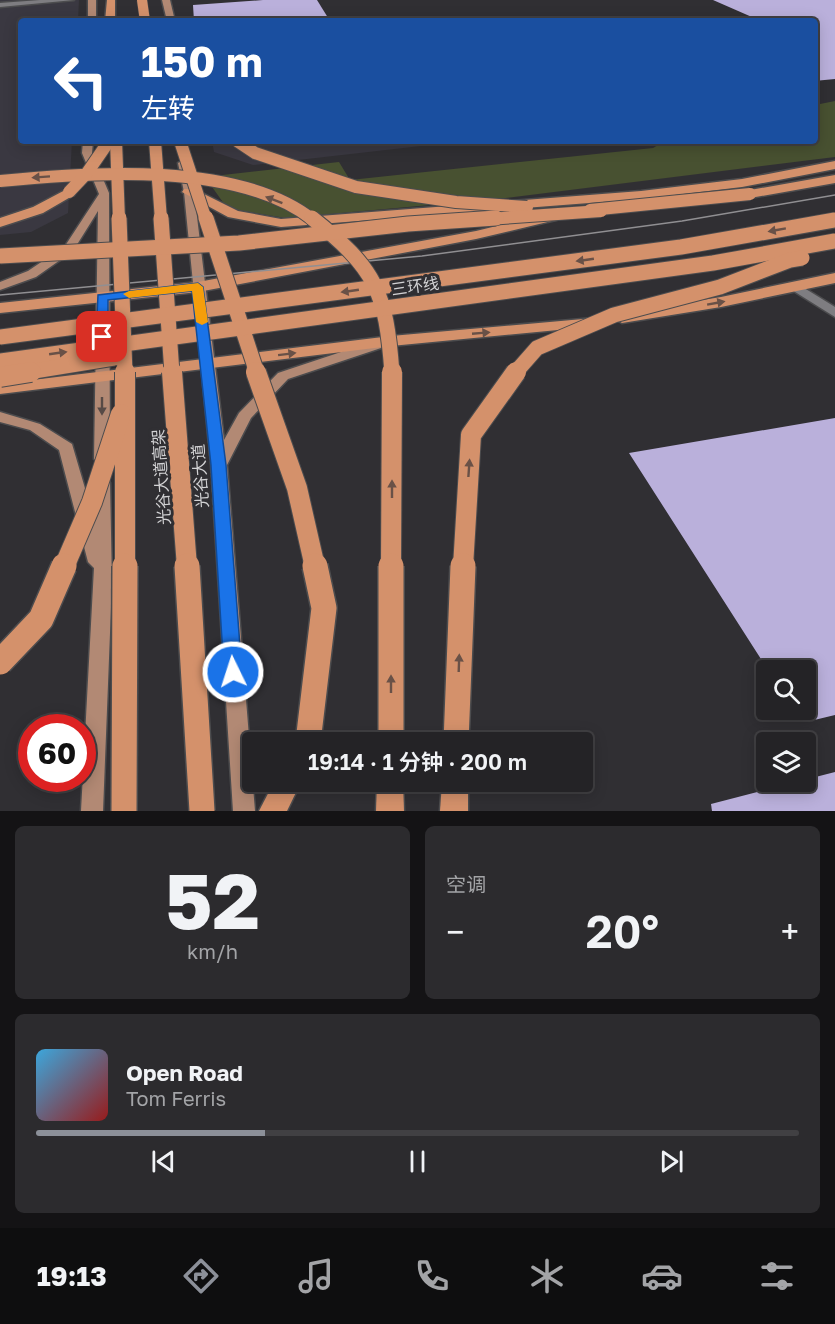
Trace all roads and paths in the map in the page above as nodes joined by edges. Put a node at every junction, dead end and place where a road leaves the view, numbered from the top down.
1 (70, 0) edge
2 (92, 0) edge
3 (111, 0) edge
4 (142, 0) edge
5 (166, 0) edge
6 (0, 5) edge
7 (92, 18) edge
8 (110, 18) edge
9 (145, 18) edge
10 (170, 18) edge
11 (88, 144) edge
12 (107, 144) edge
13 (116, 144) edge
14 (155, 144) edge
15 (181, 144) edge
16 (181, 144) edge
17 (242, 144) edge
18 (835, 165) edge
19 (835, 179) edge
20 (0, 181) edge
21 (189, 192) junction
22 (104, 193) junction
23 (641, 195) junction
24 (601, 211) junction
25 (835, 220) edge
26 (0, 223) edge
27 (835, 241) edge
28 (835, 253) edge
29 (0, 256) edge
30 (790, 260) junction
31 (835, 278) edge
32 (0, 286) edge
33 (796, 286) junction
34 (198, 287) junction
35 (102, 297) junction
36 (0, 308) edge
37 (835, 313) edge
38 (0, 337) edge
39 (390, 341) junction
40 (0, 361) edge
41 (208, 364) junction
42 (0, 377) edge
43 (102, 377) junction
44 (0, 389) edge
45 (126, 398) junction
46 (0, 417) edge
47 (219, 465) junction
48 (103, 582) junction
49 (0, 662) edge
50 (309, 732) edge
51 (391, 732) edge
52 (456, 732) edge
53 (283, 792) edge
54 (390, 792) edge
55 (455, 792) edge
56 (92, 811) edge
57 (124, 811) edge
58 (202, 811) edge
59 (244, 811) edge
60 (273, 811) edge
61 (390, 811) edge
62 (454, 811) edge

1 - 6 street
2 - 7 main road
3 - 8 highway
4 - 9 highway, bridge
5 - 10 main road
11 - 22 main road
12 - 26 highway, bridge
13 - 45 highway, 光谷大道高架, bridge
14 - 58 highway, 光谷大道高架, bridge
15 - 21 main road, 光谷大道
16 - 50 highway, bridge
17 - 24 highway, bridge
18 - 23 highway
19 - 24 highway, bridge
51 -> 20 highway, bridge
21 - 23 highway
21 - 34 main road, 光谷大道
22 - 32 main road
22 - 35 main road
23 - 34 highway
24 - 29 highway, bridge
25 -> 38 highway, 三环线, bridge
40 -> 27 highway, 三环线, bridge
28 - 30 highway, bridge
30 - 42 highway, bridge
52 -> 30 highway, bridge
31 - 33 highway
33 - 37 street
39 -> 33 highway
34 - 35 highway
34 - 41 main road, 光谷大道
35 - 36 highway
35 - 43 main road
41 -> 39 highway
39 - 47 main road
41 - 43 highway
41 - 47 main road, 光谷大道
43 - 44 highway
43 -> 48 main road
45 - 49 highway, bridge
45 - 57 highway, 光谷大道高架, bridge
46 - 48 main road
47 - 59 main road, 光谷大道
48 - 56 main road
53 - 60 highway
54 - 61 highway
55 - 62 highway

